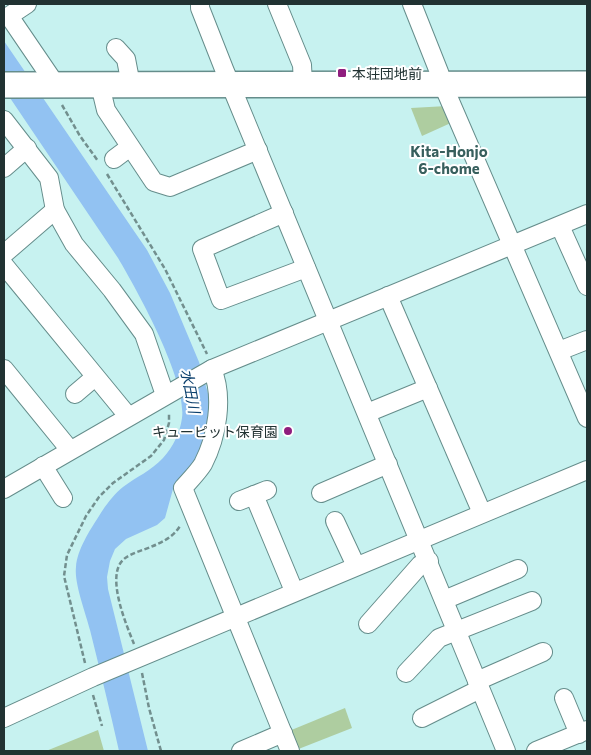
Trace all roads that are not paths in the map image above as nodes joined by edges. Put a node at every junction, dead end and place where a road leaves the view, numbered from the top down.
1 (27, 4) edge
2 (200, 4) edge
3 (278, 4) edge
4 (412, 4) edge
5 (116, 48) dead end
6 (230, 84) junction
7 (303, 84) junction
8 (587, 84) edge
9 (4, 85) edge
10 (100, 85) junction
11 (131, 85) junction
12 (443, 85) junction
13 (57, 92) junction
14 (4, 120) edge
15 (130, 147) junction
16 (27, 148) junction
17 (258, 150) junction
18 (106, 165) road end
19 (4, 168) edge
20 (55, 210) junction
21 (284, 214) junction
22 (587, 214) edge
23 (560, 226) junction
24 (514, 246) junction
25 (4, 254) edge
26 (4, 265) edge
27 (306, 268) junction
28 (587, 286) edge
29 (388, 296) junction
30 (328, 321) junction
31 (587, 340) edge
32 (559, 351) junction
33 (212, 369) junction
34 (4, 370) edge
35 (95, 376) junction
36 (428, 388) junction
37 (76, 394) dead end
38 (165, 395) junction
39 (367, 413) junction
40 (128, 416) junction
41 (587, 418) edge
42 (70, 450) junction
43 (388, 464) junction
44 (43, 466) junction
45 (587, 470) edge
46 (4, 488) edge
47 (321, 492) dead end
48 (253, 495) dead end
49 (63, 498) dead end
50 (482, 514) junction
51 (335, 521) dead end
52 (420, 539) junction
53 (429, 561) junction
54 (356, 566) junction
55 (518, 569) dead end
56 (294, 591) junction
57 (444, 600) junction
58 (532, 601) dead end
59 (235, 618) junction
60 (368, 624) dead end
61 (457, 632) junction
62 (543, 652) dead end
63 (406, 673) dead end
64 (479, 685) junction
65 (564, 698) dead end
66 (4, 718) edge
67 (422, 718) dead end
68 (583, 732) edge
69 (283, 733) junction
70 (240, 751) edge
71 (290, 751) edge
72 (506, 751) edge
73 (536, 751) edge

1 - 13 street
2 - 6 street
3 - 7 street
4 - 12 street
5 - 11 street
6 - 7 street
6 - 11 street
6 - 17 street
7 - 12 street
8 - 12 street
9 - 13 street
10 - 11 street
10 - 13 street
10 - 15 street
12 - 24 street
14 - 16 street
15 - 17 street
15 - 18 street
16 - 19 street
16 - 20 street
17 - 21 street
20 - 25 street
20 - 38 street
21 - 27 street
21 - 27 street
22 - 23 street
23 - 24 street
23 - 28 street
24 - 29 street
24 - 32 street
26 - 35 street
27 - 30 street
29 - 30 street
29 - 36 street
30 - 33 street
30 - 39 street
31 - 32 street
32 - 41 street
33 - 38 street
33 - 59 street
34 - 42 street
35 - 37 street
35 - 40 street
36 - 39 street
36 - 50 street
38 - 40 street
39 - 43 street
40 - 42 street
42 - 44 street
43 - 47 street
43 - 52 street
44 - 46 street
44 - 49 street
45 - 50 street
48 - 56 street
50 - 52 street
51 - 54 street
52 - 53 street
52 - 54 street
53 - 57 street
53 - 60 street
54 - 56 street
55 - 57 street
56 - 59 street
57 - 61 street
58 - 61 street
59 - 66 street
59 - 69 street
61 - 63 street
61 - 64 street
62 - 64 street
64 - 67 street
64 - 72 street
65 - 68 street
68 - 73 street
69 - 70 street
69 - 71 street

